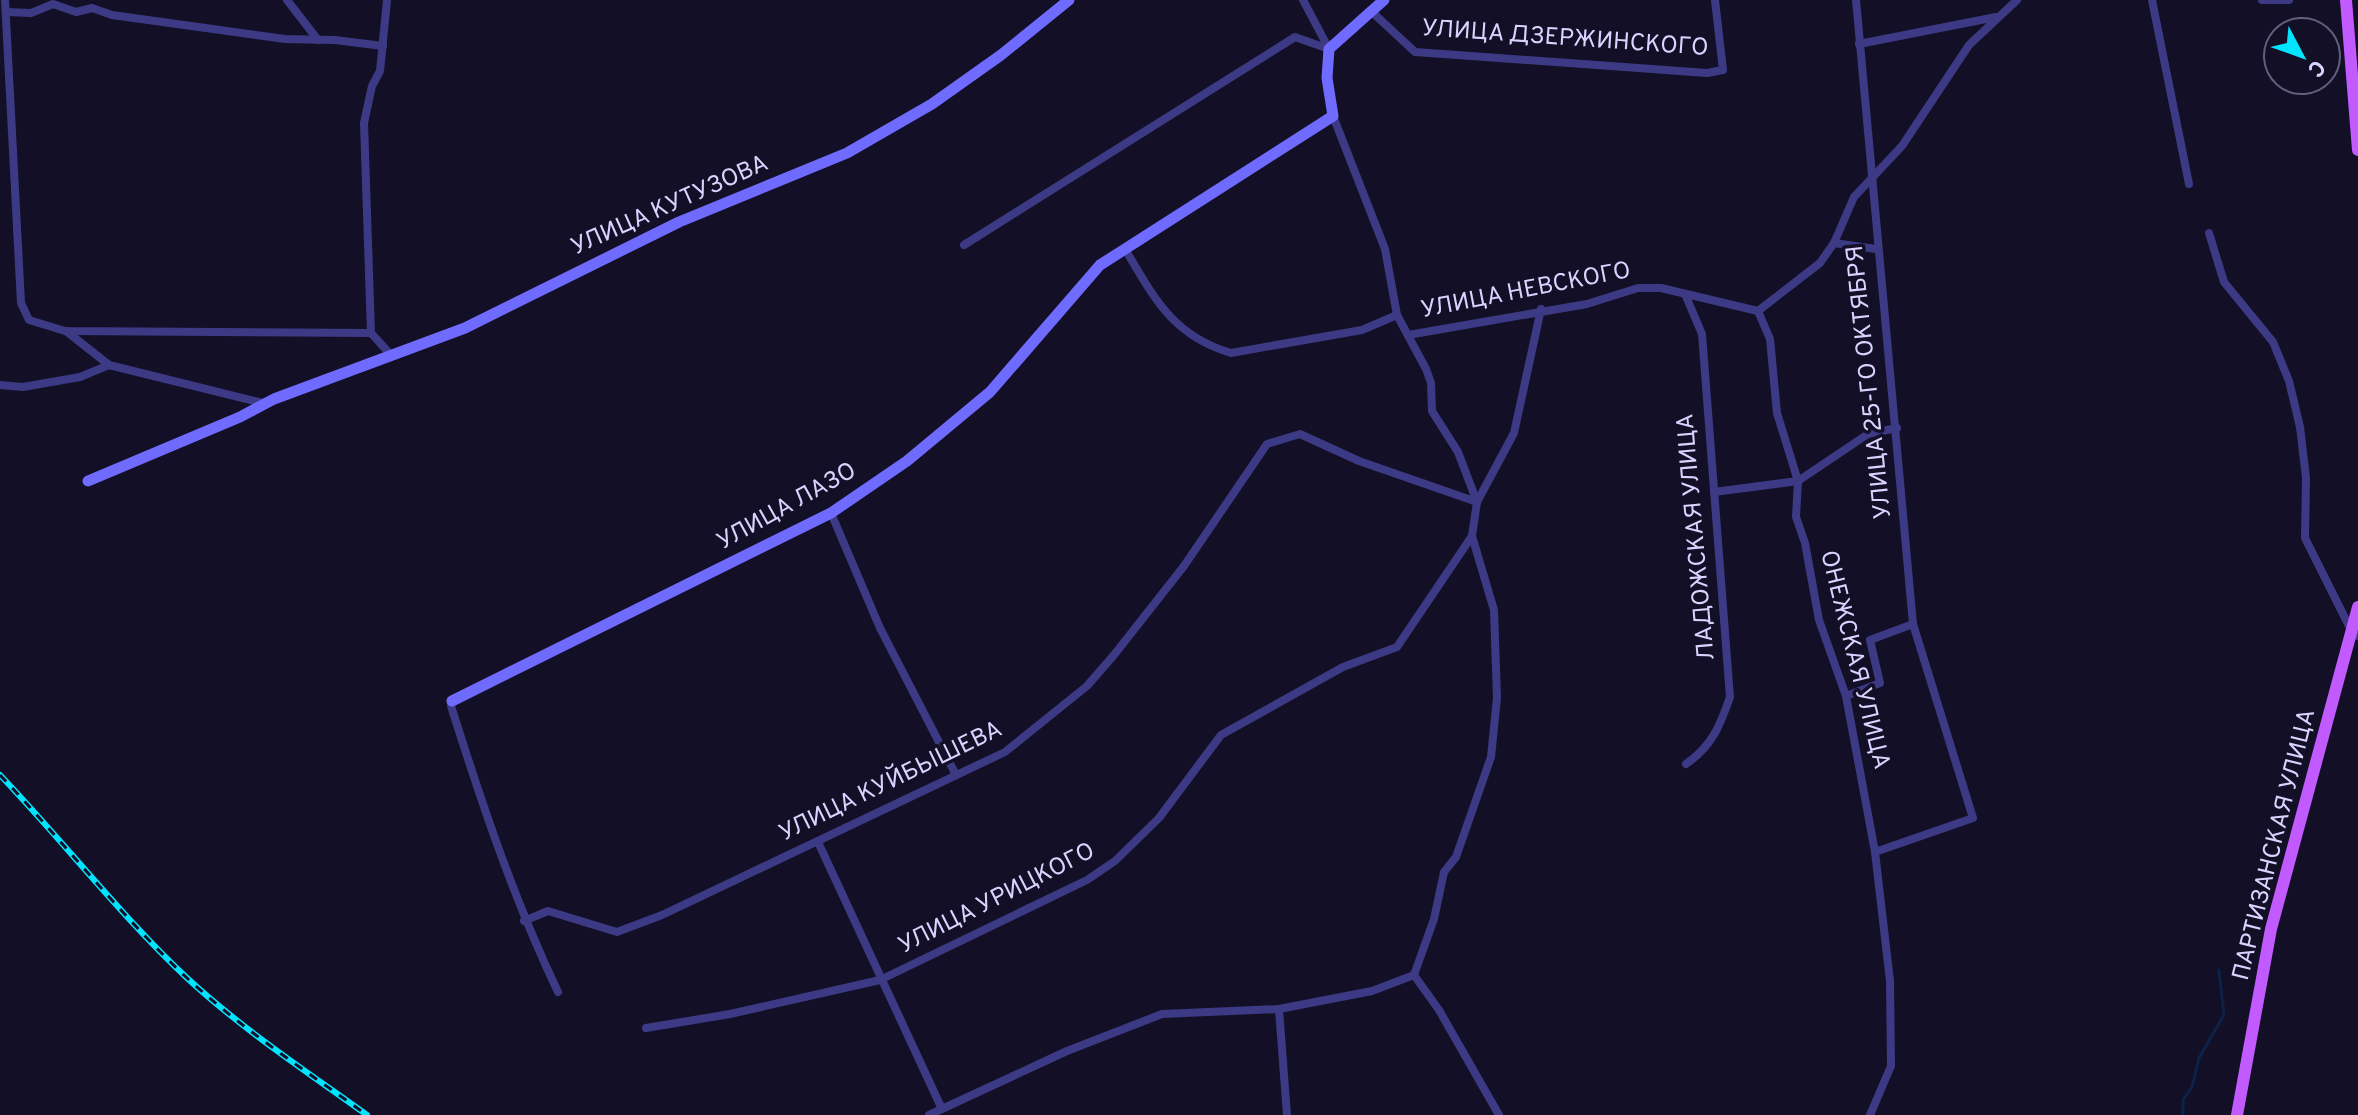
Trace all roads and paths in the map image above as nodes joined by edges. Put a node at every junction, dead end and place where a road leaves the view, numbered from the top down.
1 (5, 0) edge
2 (287, 0) edge
3 (387, 0) edge
4 (1069, 0) edge
5 (1303, 0) edge
6 (1384, 0) edge
7 (1715, 0) edge
8 (1856, 0) edge
9 (2017, 0) edge
10 (2152, 0) edge
11 (2262, 0) edge
12 (2289, 0) edge
13 (2346, 0) edge
14 (1371, 11) junction
15 (6, 12) junction
16 (1996, 17) junction
17 (3, 27) edge
18 (318, 40) junction
19 (1859, 44) junction
20 (383, 46) junction
21 (1329, 49) junction
22 (1333, 116) junction
23 (2358, 150) edge
24 (1870, 176) junction
25 (2189, 184) dead end
26 (2209, 233) dead end
27 (1834, 243) junction
28 (964, 245) dead end
29 (1125, 249) junction
30 (1876, 249) junction
31 (1685, 294) junction
32 (1541, 309) junction
33 (1758, 311) junction
34 (1397, 315) junction
35 (65, 331) junction
36 (371, 333) junction
37 (1408, 335) junction
38 (391, 355) junction
39 (109, 365) junction
40 (0, 385) edge
41 (263, 403) junction
42 (1897, 428) junction
43 (88, 481) dead end
44 (1798, 481) junction
45 (1714, 492) junction
46 (1477, 502) junction
47 (831, 513) junction
48 (1472, 536) junction
49 (2358, 607) edge
50 (1913, 624) junction
51 (2355, 635) edge
52 (1846, 696) junction
53 (452, 701) joint
54 (1686, 764) dead end
55 (956, 775) junction
56 (818, 842) junction
57 (1875, 852) junction
58 (524, 921) junction
59 (1414, 975) junction
60 (880, 980) junction
61 (558, 992) dead end
62 (1279, 1009) junction
63 (646, 1028) dead end
64 (942, 1109) junction
65 (929, 1115) edge
66 (1287, 1115) edge
67 (1499, 1115) edge
68 (1870, 1115) edge
69 (2237, 1115) edge

1 - 15 street
2 - 18 street
3 - 20 street
4 - 38 street, УЛИЦА КУТУЗОВА
5 - 21 street
6 - 14 street
7 - 14 street, УЛИЦА ДЗЕРЖИНСКОГО
8 - 19 street, УЛИЦА 25-ГО ОКТЯБРЯ
9 - 16 street
10 - 25 street
11 - 12 street
13 - 23 main road
14 - 21 street
15 - 17 street
15 - 18 street
16 - 19 street
16 - 24 street
17 - 35 street
18 - 20 street
19 - 24 street, УЛИЦА 25-ГО ОКТЯБРЯ
20 - 36 street
21 - 22 street
21 - 28 street
22 - 29 street, УЛИЦА ЛАЗО
22 - 34 street
24 - 27 street
24 - 30 street, УЛИЦА 25-ГО ОКТЯБРЯ
26 - 51 street
27 - 30 street
27 - 33 street
29 - 34 street
29 - 47 street, УЛИЦА ЛАЗО
30 - 42 street, УЛИЦА 25-ГО ОКТЯБРЯ
31 - 32 street, УЛИЦА НЕВСКОГО
31 - 33 street, УЛИЦА НЕВСКОГО
31 - 45 street, ЛАДОЖСКАЯ УЛИЦА
32 - 37 street, УЛИЦА НЕВСКОГО
32 - 46 street
33 - 44 street, ОНЕЖСКАЯ УЛИЦА
34 - 37 street
35 - 36 street
35 - 39 street
36 - 38 street
37 - 46 street
38 - 41 street, УЛИЦА КУТУЗОВА
39 - 40 street
39 - 41 street
41 - 43 street, УЛИЦА КУТУЗОВА
42 - 44 street
42 - 50 street, УЛИЦА 25-ГО ОКТЯБРЯ
44 - 45 street
44 - 52 street, ОНЕЖСКАЯ УЛИЦА
45 - 54 street, ЛАДОЖСКАЯ УЛИЦА
46 - 48 street
46 - 55 street, УЛИЦА КУЙБЫШЕВА
47 - 53 street, УЛИЦА ЛАЗО
47 - 55 street
48 - 59 street
48 - 60 street, УЛИЦА УРИЦКОГО
49 - 51 main road, ПАРТИЗАНСКАЯ УЛИЦА
50 - 52 street
50 - 57 street, УЛИЦА 25-ГО ОКТЯБРЯ
51 - 69 main road, ПАРТИЗАНСКАЯ УЛИЦА
52 - 57 street, ОНЕЖСКАЯ УЛИЦА
53 - 58 street, УЛИЦА ЛАЗО
55 - 56 street, УЛИЦА КУЙБЫШЕВА
56 - 58 street, УЛИЦА КУЙБЫШЕВА
56 - 60 street
57 - 68 street, ОНЕЖСКАЯ УЛИЦА
58 - 61 street, УЛИЦА ЛАЗО
59 - 62 street
59 - 67 street
60 - 63 street, УЛИЦА УРИЦКОГО
60 - 64 street
62 - 64 street
62 - 66 street
64 - 65 street

